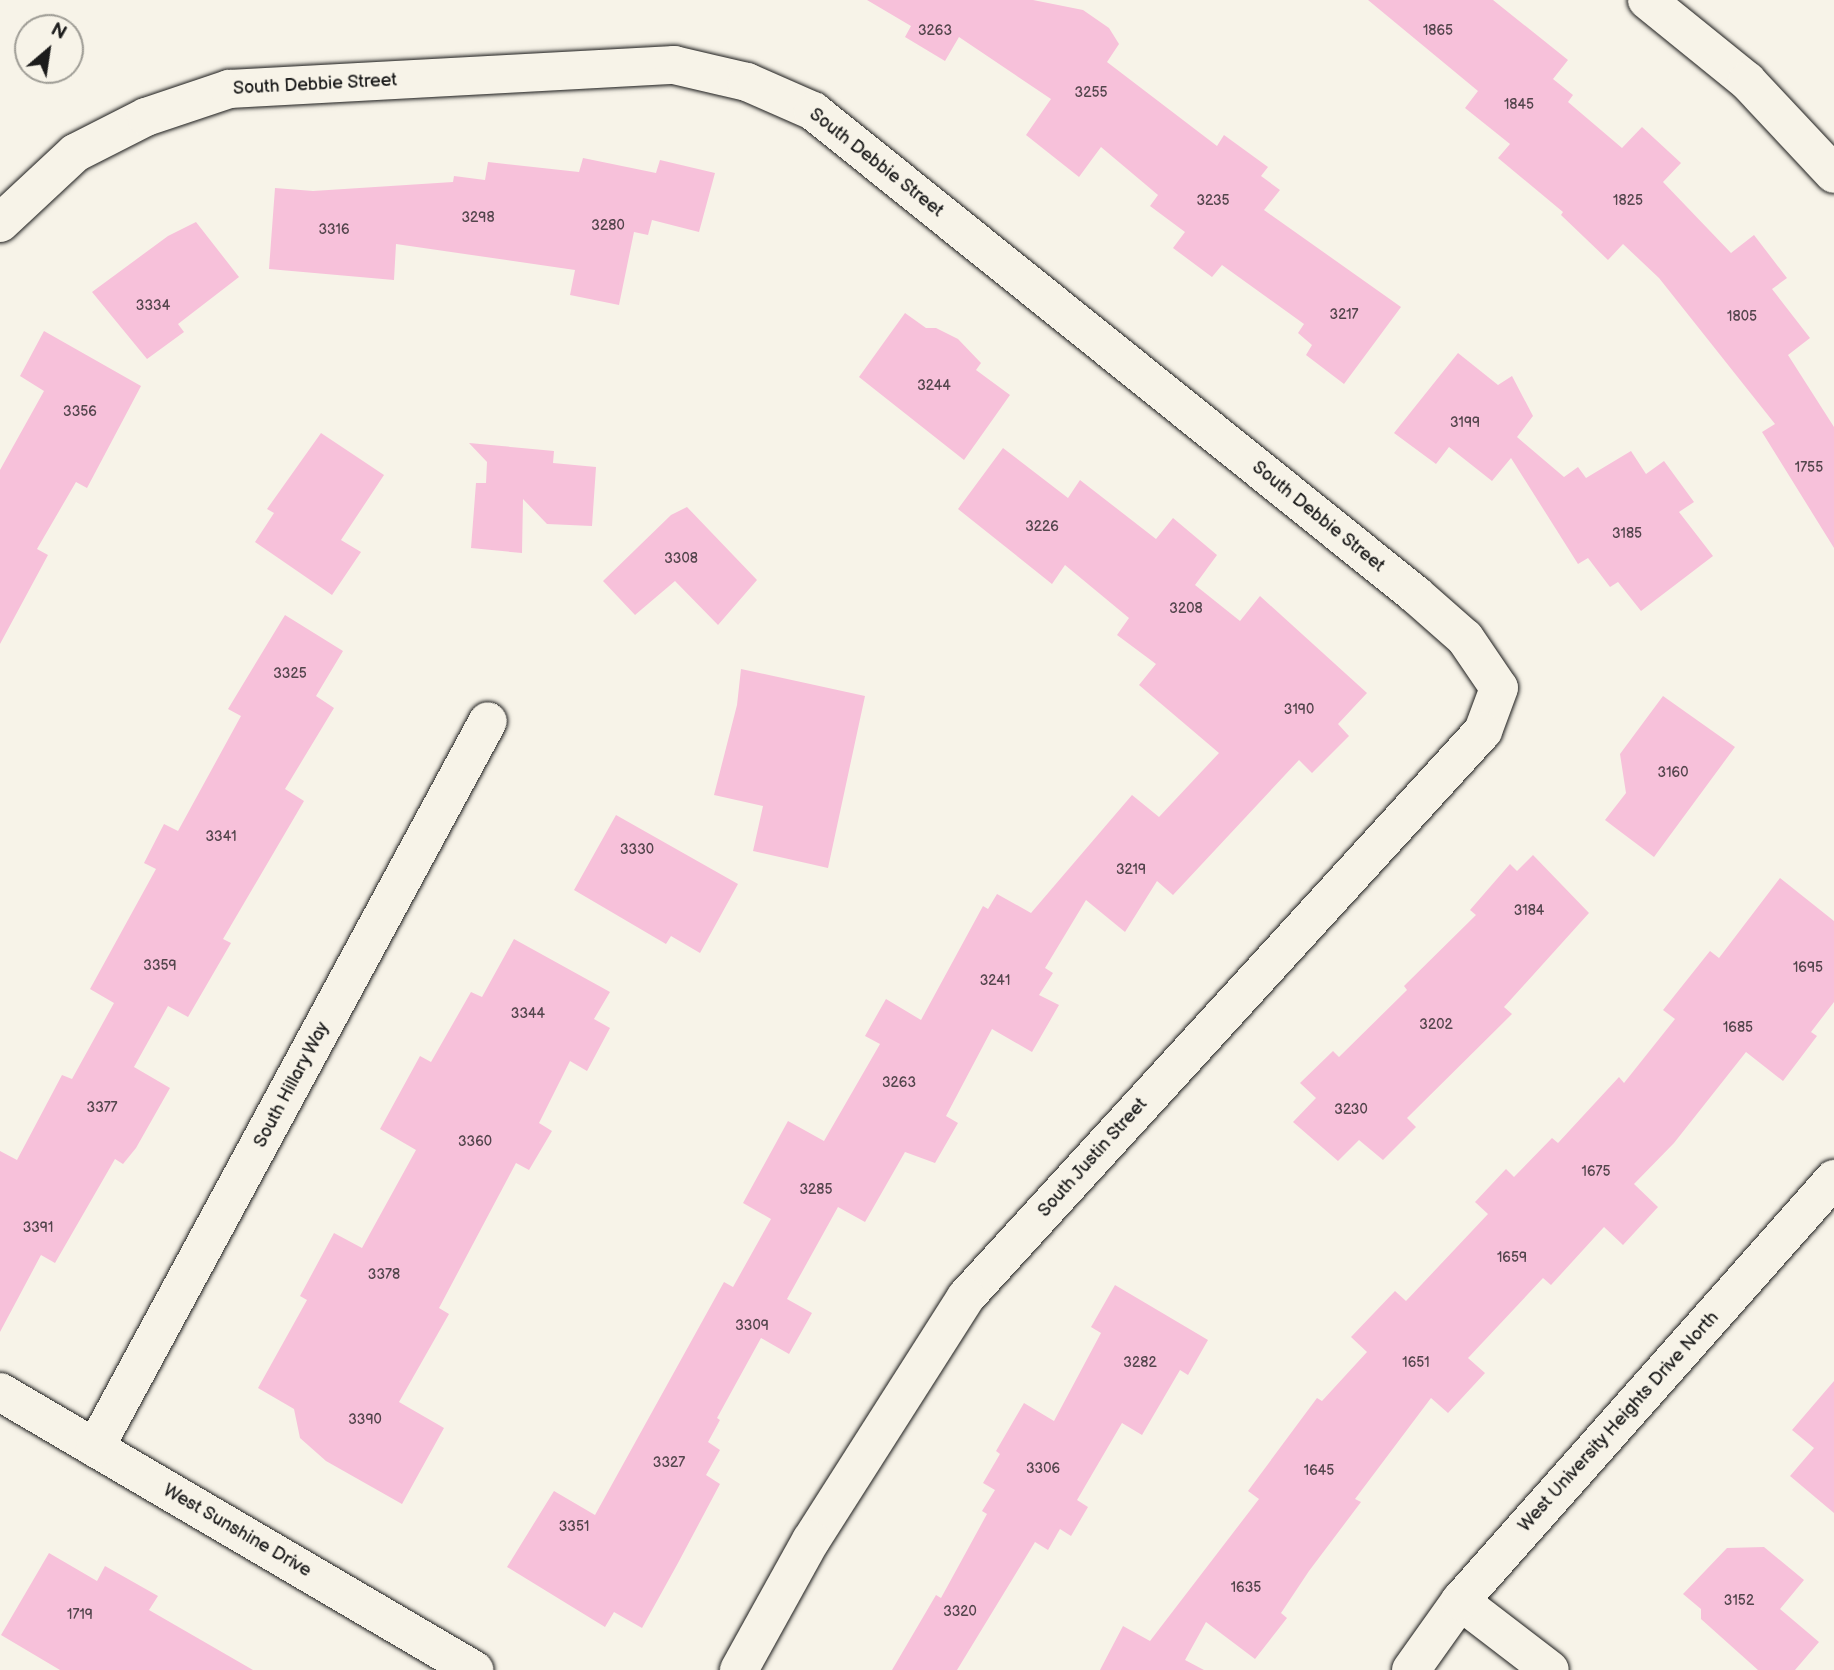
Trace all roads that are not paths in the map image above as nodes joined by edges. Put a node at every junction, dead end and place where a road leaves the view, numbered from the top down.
1 (1647, 0) edge
2 (1834, 174) edge
3 (0, 223) edge
4 (1499, 688) joint
5 (488, 722) dead end
6 (1834, 1179) edge
7 (0, 1392) edge
8 (95, 1448) junction
9 (1460, 1601) junction
10 (474, 1670) edge
11 (739, 1670) edge
12 (1411, 1670) edge
13 (1550, 1670) edge

1 - 2 street
3 - 4 street, South Debbie Street
4 - 11 street, South Justin Street
5 - 8 street, South Hillary Way
6 - 9 street, West University Heights Drive North
7 - 8 street, West Sunshine Drive
8 - 10 street, West Sunshine Drive
9 - 12 street, West University Heights Drive North
9 - 13 street

